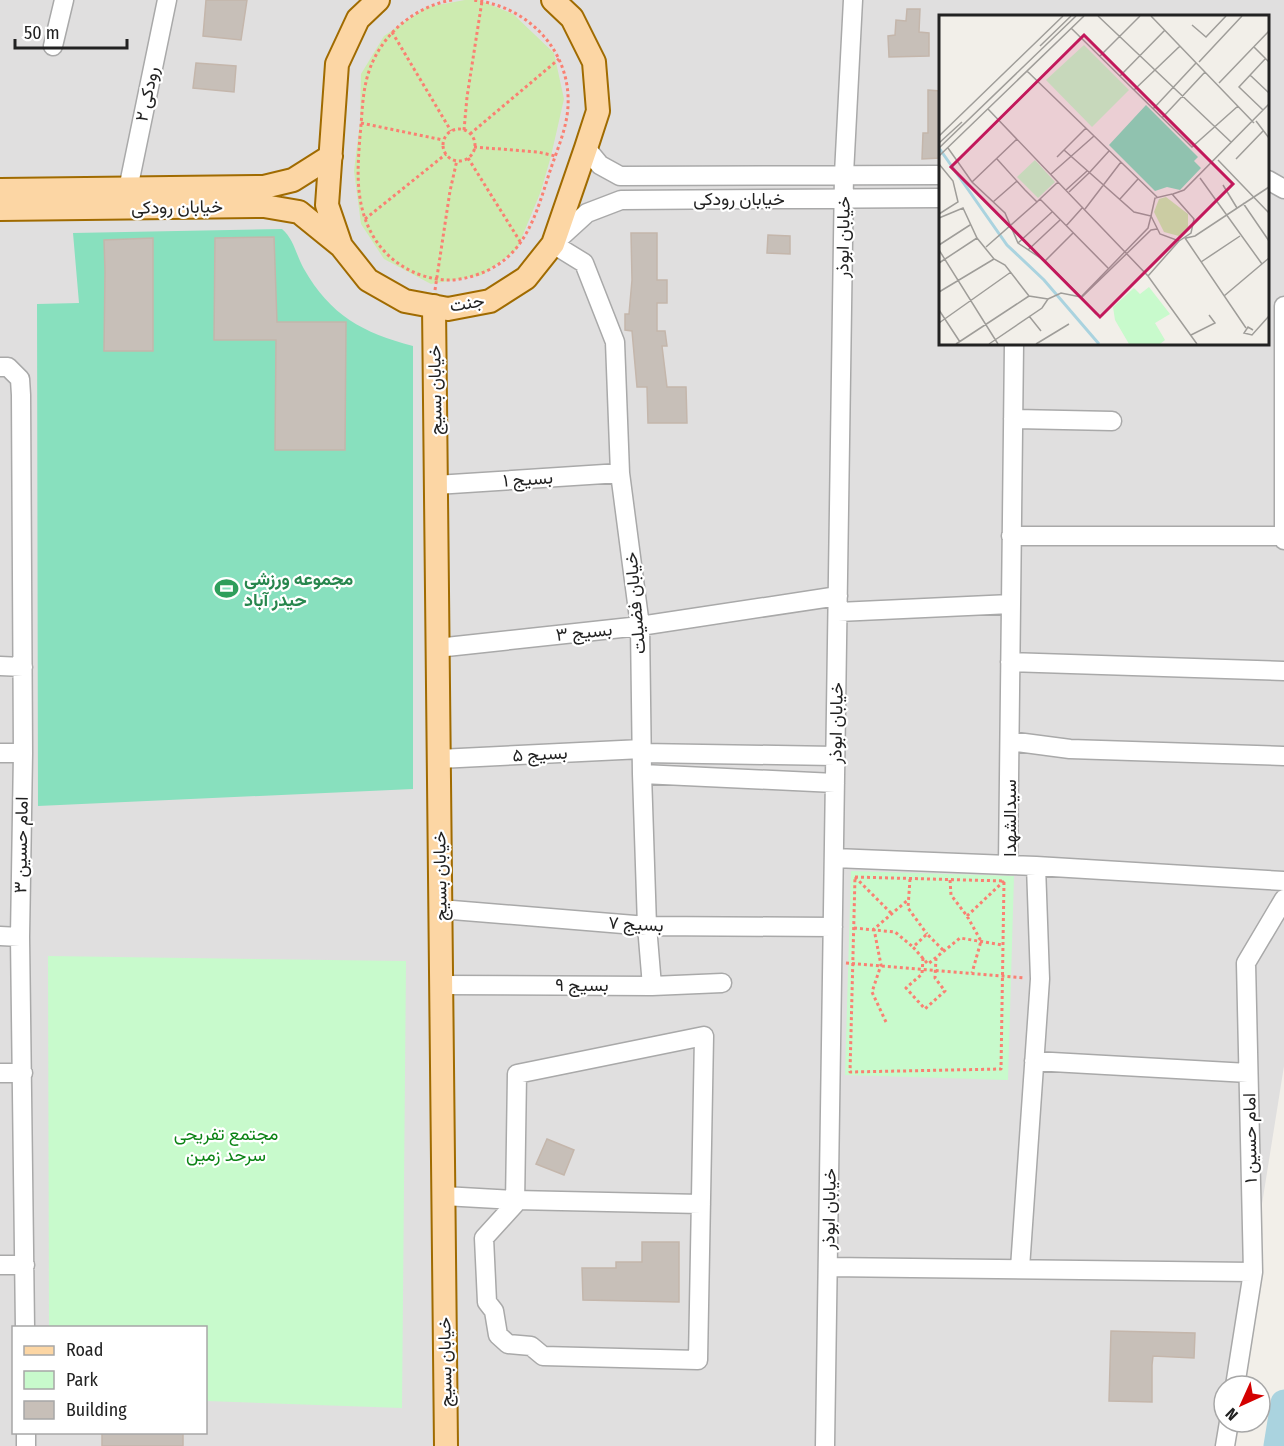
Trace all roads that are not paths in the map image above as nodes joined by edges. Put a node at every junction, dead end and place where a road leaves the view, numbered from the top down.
1 (64, 0) edge
2 (167, 0) edge
3 (378, 0) edge
4 (553, 0) edge
5 (853, 0) edge
6 (53, 46) dead end
7 (586, 148) junction
8 (331, 156) junction
9 (844, 174) junction
10 (939, 175) edge
11 (1269, 181) edge
12 (128, 189) junction
13 (1284, 189) edge
14 (0, 190) edge
15 (1269, 195) edge
16 (843, 198) junction
17 (939, 198) edge
18 (0, 210) edge
19 (553, 244) junction
20 (341, 246) junction
21 (434, 306) junction
22 (1284, 306) edge
23 (1014, 345) edge
24 (4, 367) edge
25 (1013, 419) junction
26 (1112, 421) dead end
27 (620, 473) junction
28 (436, 485) junction
29 (1011, 536) junction
30 (1284, 538) edge
31 (838, 604) junction
32 (1011, 604) junction
33 (640, 626) junction
34 (438, 648) junction
35 (1010, 662) junction
36 (0, 666) edge
37 (23, 667) junction
38 (1284, 671) edge
39 (1010, 741) junction
40 (642, 751) junction
41 (0, 753) edge
42 (23, 753) junction
43 (836, 756) junction
44 (1284, 756) edge
45 (439, 759) junction
46 (642, 774) junction
47 (835, 783) junction
48 (834, 863) junction
49 (1035, 866) junction
50 (1006, 873) junction
51 (1284, 881) edge
52 (1284, 899) edge
53 (440, 909) junction
54 (648, 926) junction
55 (833, 927) junction
56 (0, 936) edge
57 (20, 937) junction
58 (723, 983) dead end
59 (441, 985) junction
60 (652, 986) junction
61 (1034, 1061) junction
62 (0, 1073) edge
63 (23, 1073) junction
64 (1248, 1073) junction
65 (444, 1196) junction
66 (515, 1200) junction
67 (701, 1204) junction
68 (0, 1265) edge
69 (25, 1265) junction
70 (828, 1267) junction
71 (1020, 1268) junction
72 (1253, 1272) junction
73 (25, 1326) edge
74 (1237, 1374) edge
75 (446, 1446) edge
76 (825, 1446) edge

1 - 6 street
2 - 12 street, رودکی ۲
3 - 8 main road, جنت
4 - 7 main road, جنت
5 - 9 street, خیابان ابوذر
7 - 9 street, خیابان رودکی
7 - 19 main road, جنت
8 - 12 main road, خیابان رودکی
8 - 20 main road, جنت
9 - 10 street, خیابان رودکی
9 - 16 street, خیابان ابوذر
11 - 13 street
12 - 14 main road, خیابان رودکی
13 - 15 street
16 - 17 street, خیابان رودکی
16 - 19 street, خیابان رودکی
16 - 31 street, خیابان ابوذر
18 - 20 main road, خیابان رودکی
19 - 21 main road, جنت
19 - 27 street, خیابان فضیلت
20 - 21 main road, جنت
21 - 28 main road, خیابان بسیج
22 - 30 street
23 - 25 street, سیدالشهدا
24 - 37 street, امام حسین ۳
25 - 26 street
25 - 29 street, سیدالشهدا
27 - 28 street, بسیج ۱
27 - 33 street, خیابان فضیلت
28 - 34 main road, خیابان بسیج
29 - 30 street
29 - 32 street, سیدالشهدا
31 - 32 street, بسیج ۳
31 - 33 street, بسیج ۳
31 - 43 street, خیابان ابوذر
32 - 35 street, سیدالشهدا
33 - 34 street, بسیج ۳
33 - 40 street, خیابان فضیلت
34 - 45 main road, خیابان بسیج
35 - 38 street
35 - 39 street, سیدالشهدا
36 - 37 street
37 - 42 street, امام حسین ۳
39 - 44 street
39 - 50 street, سیدالشهدا
40 - 43 street, بسیج ۵
40 - 45 street, بسیج ۵
40 - 46 street, خیابان فضیلت
41 - 42 street
42 - 57 street, امام حسین ۳
43 - 47 street, خیابان ابوذر
45 - 53 main road, خیابان بسیج
46 - 47 street
46 - 54 street, خیابان فضیلت
47 - 48 street, خیابان ابوذر
48 - 50 street
48 - 55 street, خیابان ابوذر
49 - 50 street, سیدالشهدا
49 - 51 street
49 - 61 street, سیدالشهدا
52 - 64 street, امام حسین ۱
53 - 54 street, بسیج ۷
53 - 59 main road, خیابان بسیج
54 - 55 street, بسیج ۷
54 - 60 street, خیابان فضیلت
55 - 70 street, خیابان ابوذر
56 - 57 street
57 - 63 street, امام حسین ۳
58 - 60 street, بسیج ۹
59 - 60 street, بسیج ۹
59 - 65 main road, خیابان بسیج
61 - 64 street
61 - 71 street, سیدالشهدا
62 - 63 street
63 - 69 street, امام حسین ۳
64 - 72 street, امام حسین ۱
65 - 66 street
65 - 75 main road, خیابان بسیج
66 - 67 street
66 - 67 street
66 - 67 street
68 - 69 street
69 - 73 street, امام حسین ۳
70 - 71 street
70 - 76 street, خیابان ابوذر
71 - 72 street
72 - 74 street, امام حسین ۱

